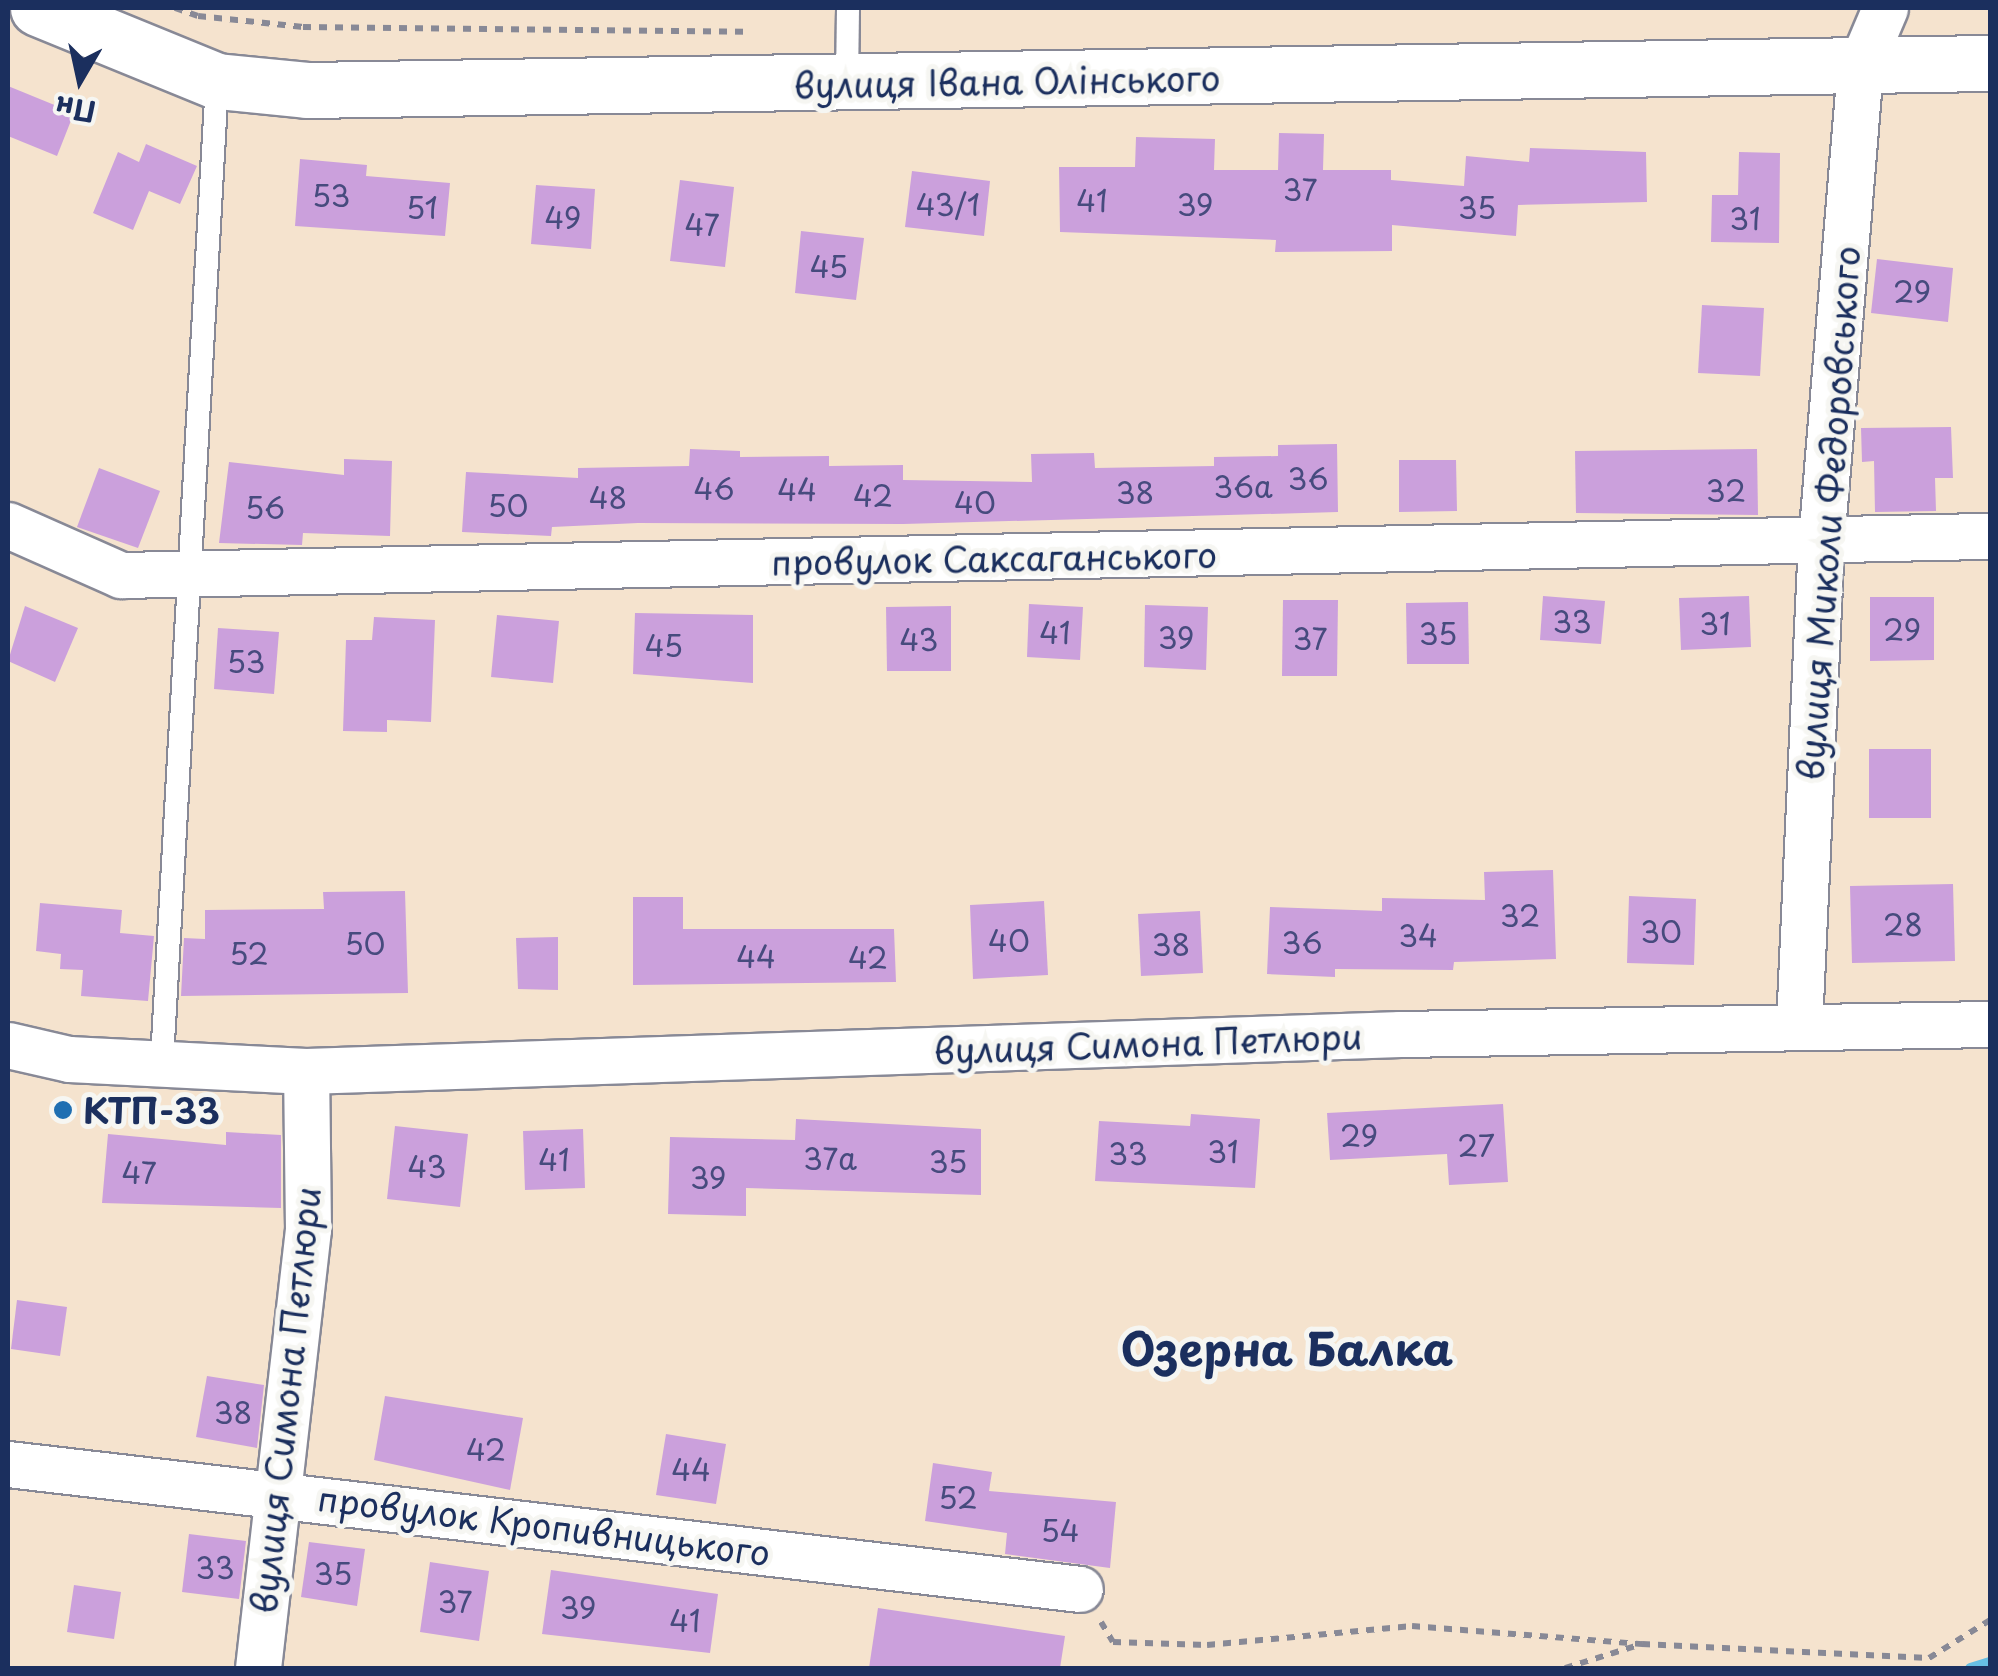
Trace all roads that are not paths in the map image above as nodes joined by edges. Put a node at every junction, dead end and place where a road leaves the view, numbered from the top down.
1 (38, 8) edge
2 (848, 8) edge
3 (1885, 8) edge
4 (1990, 64) edge
5 (1860, 67) junction
6 (217, 81) junction
7 (847, 84) junction
8 (8, 525) edge
9 (1990, 536) edge
10 (1820, 542) junction
11 (189, 575) junction
12 (1990, 1024) edge
13 (1799, 1025) junction
14 (8, 1045) edge
15 (162, 1060) junction
16 (306, 1071) junction
17 (8, 1464) edge
18 (275, 1492) junction
19 (1080, 1589) road end
20 (258, 1668) edge

1 - 6 street, вулиця Івана Олінського
2 - 7 lane
3 - 5 street, вулиця Миколи Федоровського
4 - 5 street, вулиця Івана Олінського
5 - 7 street, вулиця Івана Олінського
5 - 10 street, вулиця Миколи Федоровського
6 - 7 street, вулиця Івана Олінського
6 - 11 lane
8 - 11 street, провулок Саксаганського
9 - 10 street, провулок Саксаганського
10 - 11 street, провулок Саксаганського
10 - 13 street, вулиця Миколи Федоровського
11 - 15 lane
12 - 13 street, вулиця Симона Петлюри
13 - 16 street, вулиця Симона Петлюри
14 - 15 street, вулиця Симона Петлюри
15 - 16 street, вулиця Симона Петлюри
16 - 18 street, вулиця Симона Петлюри
17 - 18 street, провулок Кропивницького
18 - 19 street, провулок Кропивницького
18 - 20 street, вулиця Симона Петлюри

